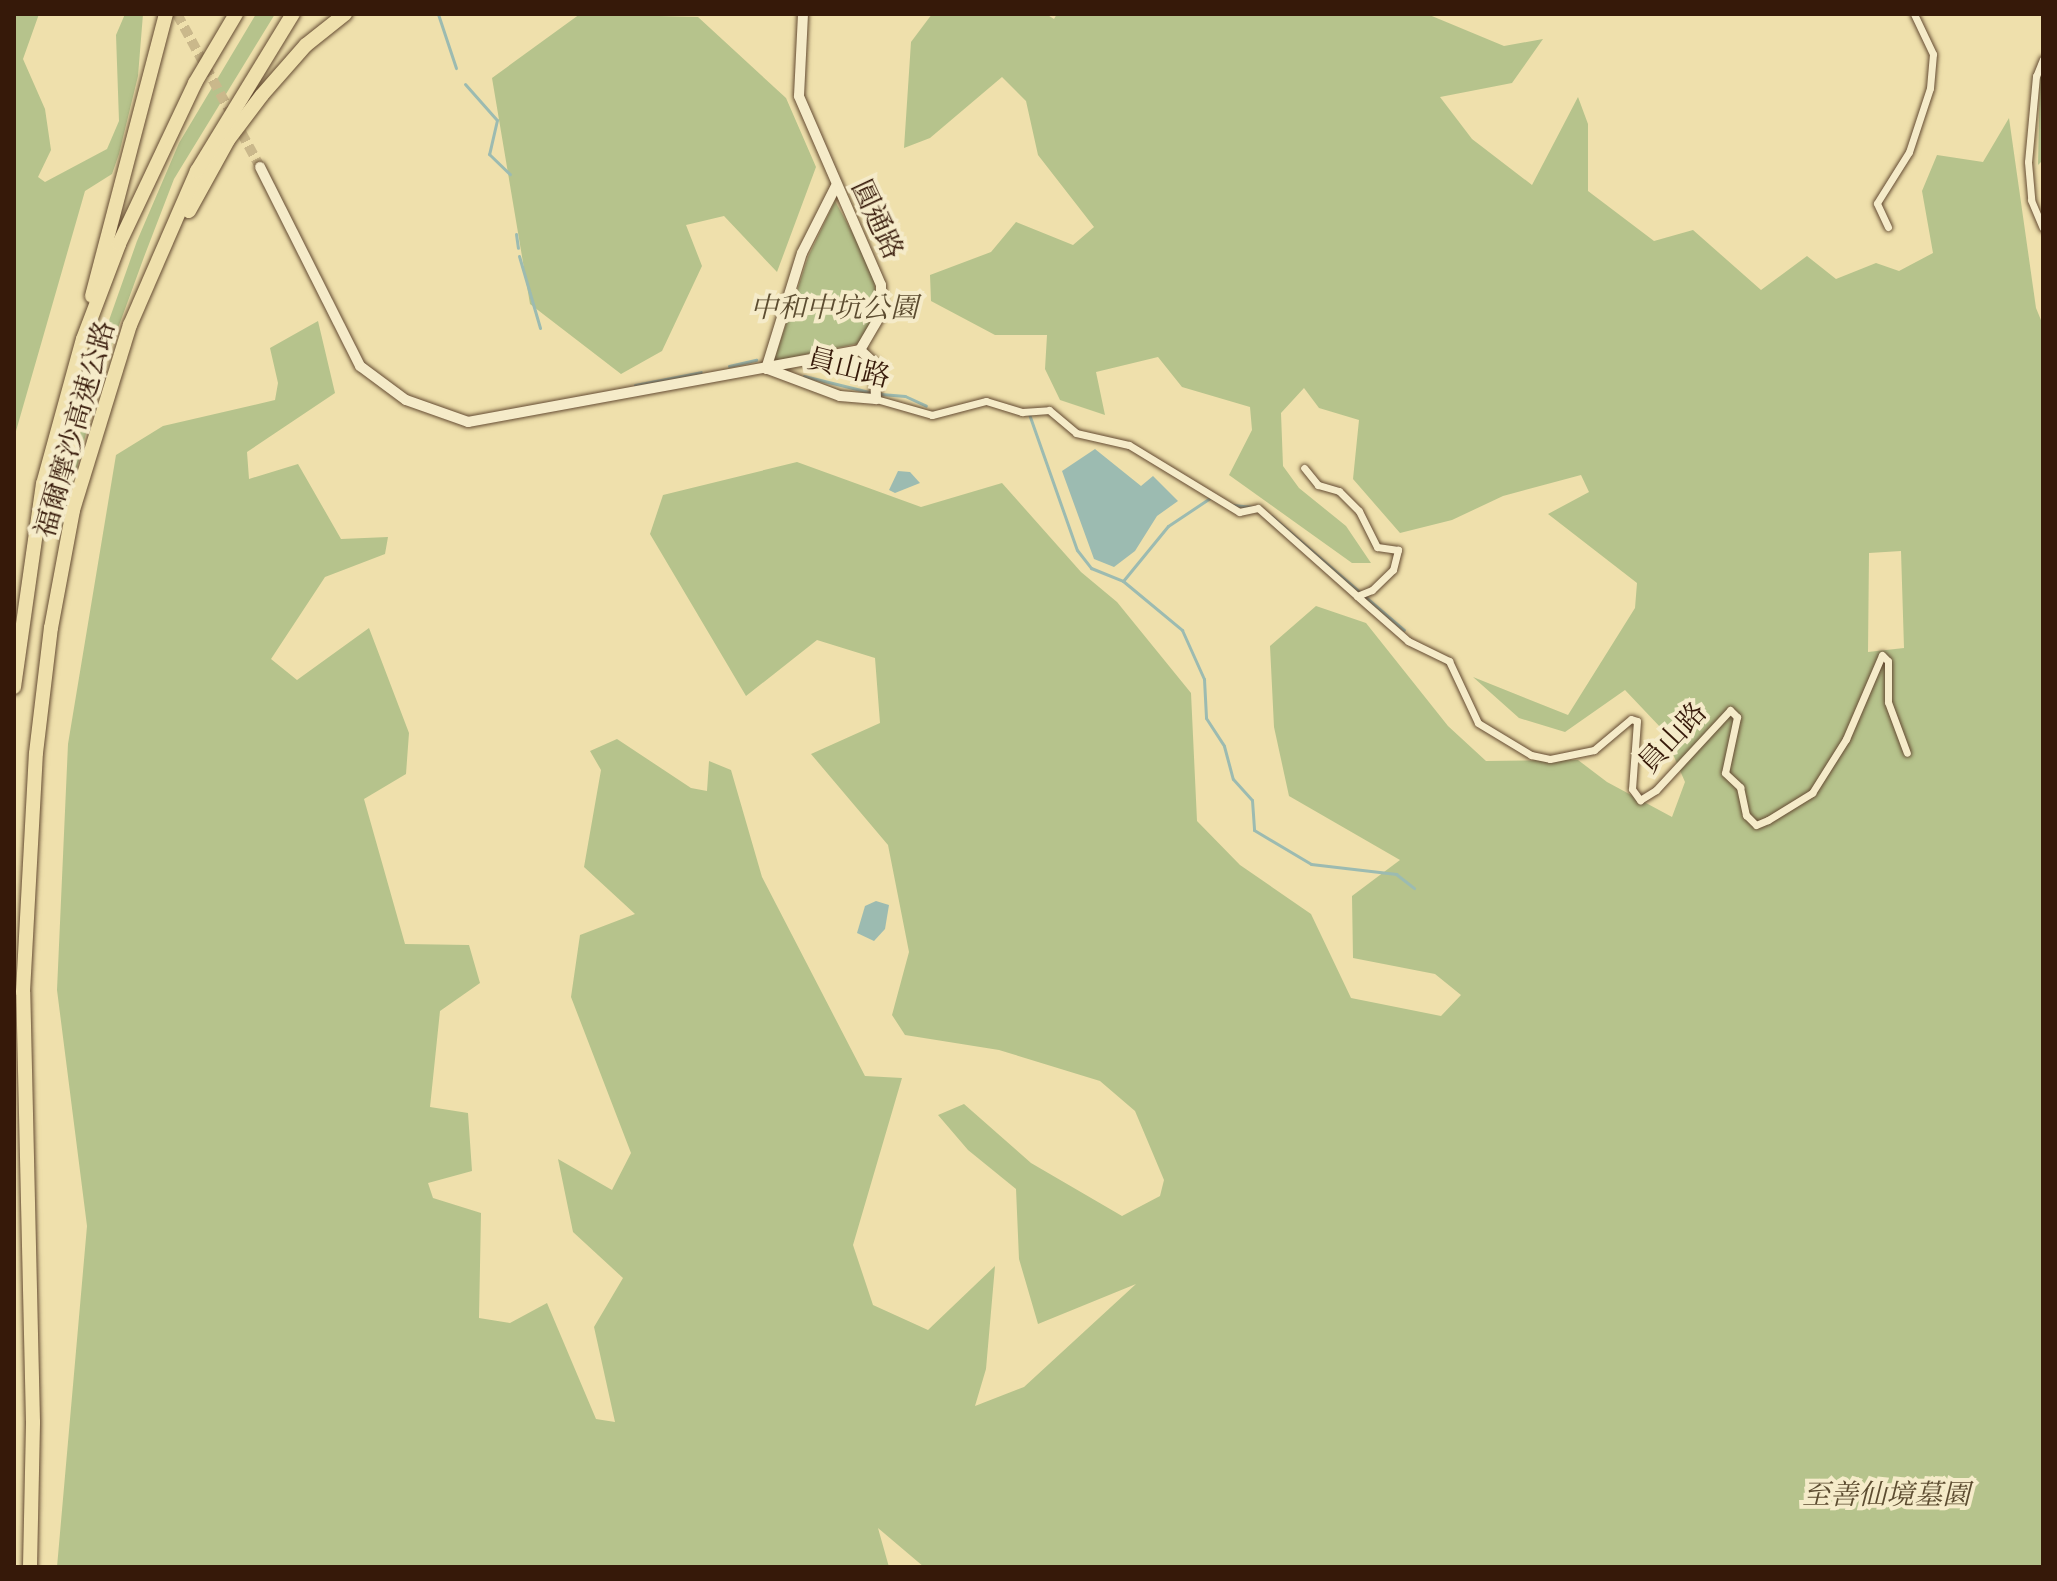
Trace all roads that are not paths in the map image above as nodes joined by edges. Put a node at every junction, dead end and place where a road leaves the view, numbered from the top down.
1 (236, 14) edge
2 (293, 14) edge
3 (345, 14) edge
4 (803, 14) edge
5 (1914, 14) edge
6 (160, 21) edge
7 (2043, 59) edge
8 (260, 167) tunnel mouth
9 (836, 186) junction
10 (1888, 227) dead end
11 (2043, 228) edge
12 (130, 325) junction
13 (83, 339) junction
14 (863, 345) junction
15 (766, 369) junction
16 (876, 394) junction
17 (1304, 468) dead end
18 (1357, 596) junction
19 (14, 687) edge
20 (1907, 753) dead end
21 (30, 1567) edge

1 - 13 highway, 福爾摩沙高速公路
2 - 12 highway, 福爾摩沙高速公路
3 - 12 highway
4 - 9 street, 圓通路
5 - 10 street
6 - 13 highway
7 - 11 street
8 - 15 street, 員山路
9 - 14 street, 圓通路
9 - 15 street
12 - 21 highway, 福爾摩沙高速公路
13 - 19 highway, 福爾摩沙高速公路
14 - 15 street
14 - 16 street
15 - 16 street, 員山路
16 - 18 street, 員山路
17 - 18 street
18 - 20 street, 員山路

